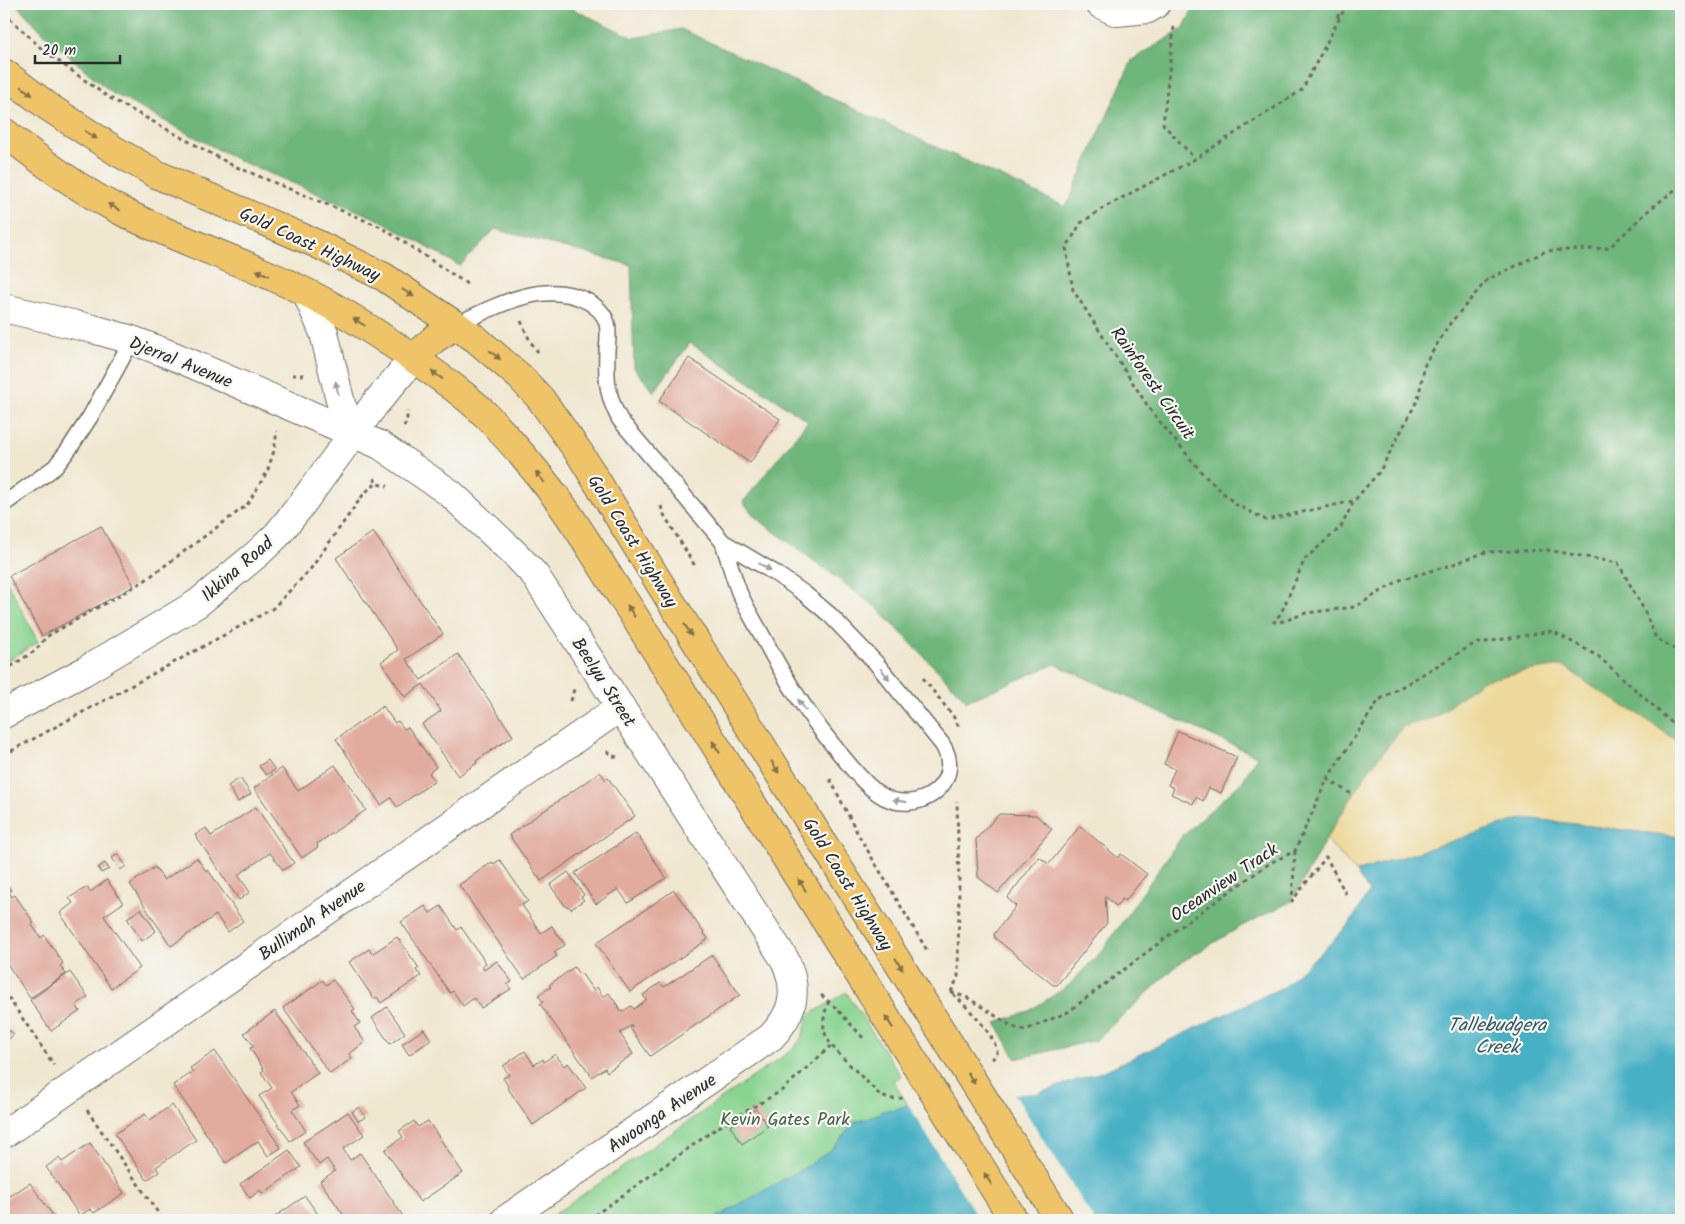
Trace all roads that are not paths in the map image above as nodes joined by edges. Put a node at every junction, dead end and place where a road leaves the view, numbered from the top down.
1 (1100, 4) edge
2 (1160, 12) edge
3 (4, 73) edge
4 (4, 132) edge
5 (307, 294) junction
6 (4, 308) edge
7 (456, 325) junction
8 (132, 340) junction
9 (414, 358) junction
10 (353, 434) junction
11 (4, 504) edge
12 (723, 542) junction
13 (621, 707) junction
14 (4, 714) edge
15 (805, 990) joint
16 (4, 1134) edge
17 (505, 1220) edge
18 (1014, 1220) edge
19 (1060, 1220) edge

1 - 2 street
3 -> 7 highway, Gold Coast Highway
5 -> 4 highway
9 -> 5 highway
10 -> 5 street
6 - 8 street, Djerral Avenue
7 - 9 highway
7 - 12 lane
7 -> 19 highway, Gold Coast Highway, bridge
8 - 10 street, Djerral Avenue
8 - 11 lane
9 - 10 street, Ikkina Road
18 -> 9 highway, bridge
10 - 13 street, Beelyu Street
10 - 14 street, Ikkina Road
12 -> 12 lane
13 - 15 street, Beelyu Street
13 - 16 street, Bullimah Avenue
15 - 17 street, Awoonga Avenue

